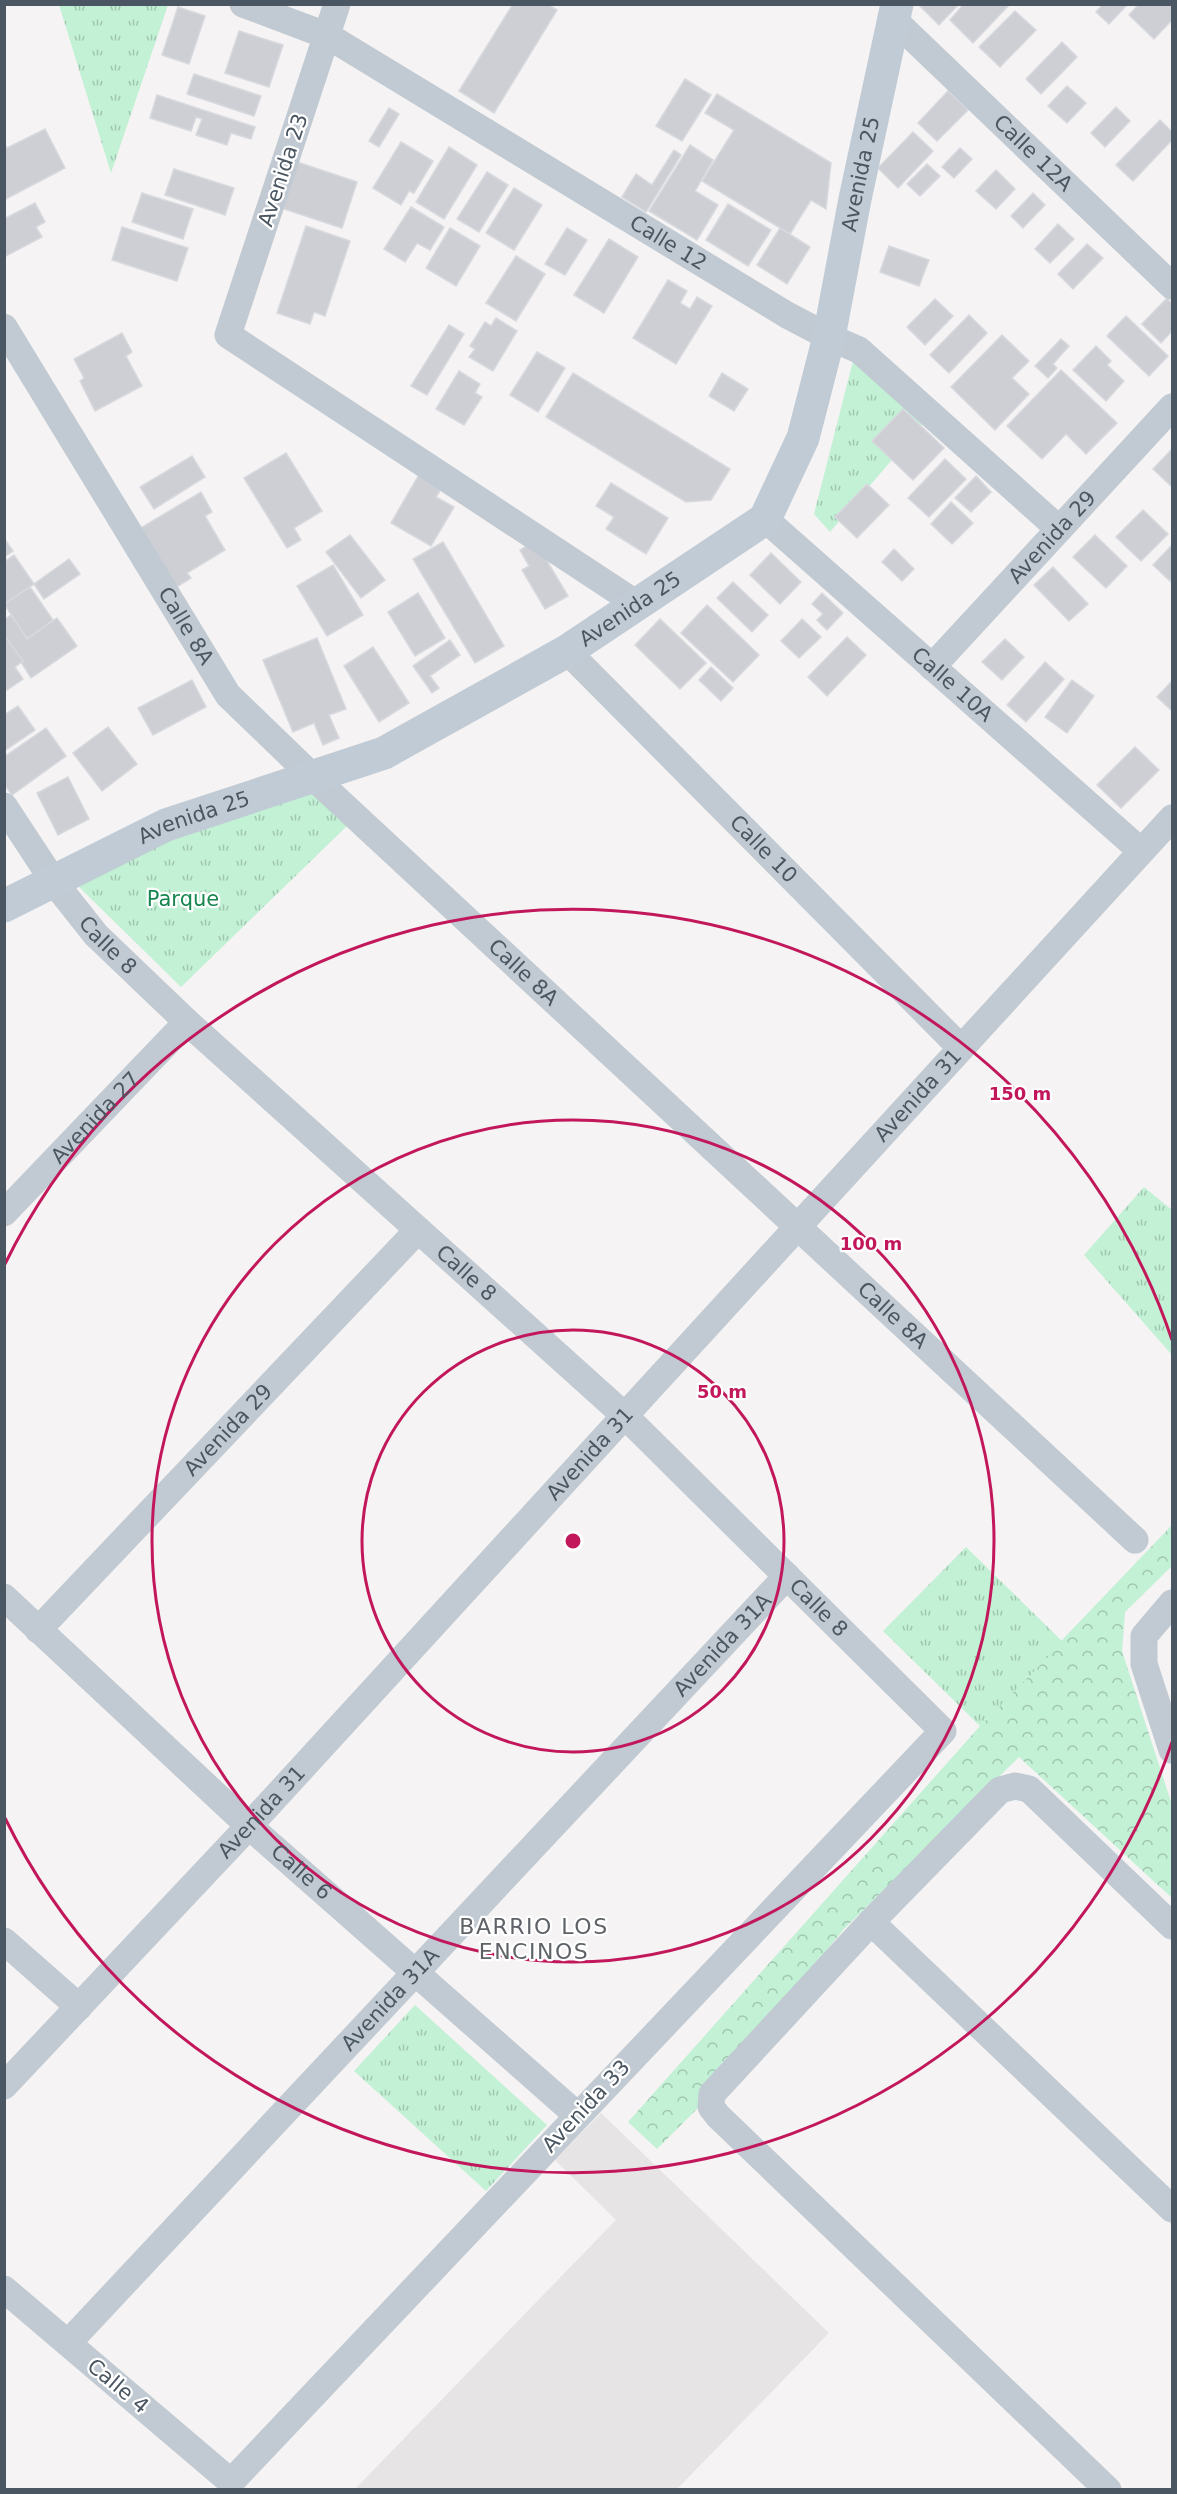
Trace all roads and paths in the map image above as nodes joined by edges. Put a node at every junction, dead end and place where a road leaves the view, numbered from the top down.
1 (243, 4) edge
2 (337, 4) edge
3 (895, 12) edge
4 (328, 36) junction
5 (1173, 286) edge
6 (4, 327) edge
7 (829, 338) junction
8 (1173, 407) edge
9 (765, 519) junction
10 (1059, 529) junction
11 (637, 604) junction
12 (567, 651) junction
13 (932, 667) junction
14 (313, 777) junction
15 (4, 806) edge
16 (1173, 818) edge
17 (1141, 851) junction
18 (54, 882) junction
19 (4, 906) edge
20 (187, 1022) junction
21 (961, 1048) junction
22 (4, 1213) edge
23 (797, 1227) junction
24 (418, 1230) junction
25 (624, 1415) junction
26 (1135, 1540) dead end
27 (787, 1576) junction
28 (4, 1596) edge
29 (1173, 1603) edge
30 (38, 1630) junction
31 (943, 1731) joint
32 (1173, 1750) edge
33 (249, 1826) junction
34 (871, 1922) junction
35 (1173, 1926) edge
36 (4, 1941) edge
37 (414, 1971) junction
38 (79, 2007) junction
39 (4, 2086) edge
40 (577, 2115) junction
41 (1173, 2209) edge
42 (4, 2289) edge
43 (68, 2343) junction
44 (231, 2482) joint
45 (1108, 2490) edge

1 - 4 street, Calle 12
2 - 4 street, Avenida 23
3 - 5 street, Calle 12A
3 - 7 street, Avenida 25
4 - 7 street, Calle 12
4 - 11 street, Avenida 23
6 - 14 street, Calle 8A
7 - 9 street, Avenida 25
7 - 10 street, Calle 12
8 - 10 street, Avenida 29
9 - 11 street, Avenida 25
9 - 13 street, Calle 10A
10 - 13 street, Avenida 29
11 - 12 street, Avenida 25
12 - 14 street, Avenida 25
12 - 21 street, Calle 10
13 - 17 street, Calle 10A
14 - 18 street, Avenida 25
14 - 23 street, Calle 8A
15 - 18 street, Calle 8
16 - 17 street, Avenida 31
17 - 21 street, Avenida 31
18 - 19 street, Avenida 25
18 - 20 street, Calle 8
20 - 22 street, Avenida 27
20 - 24 street, Calle 8
21 - 23 street, Avenida 31
23 - 25 street, Avenida 31
23 - 26 street, Calle 8A
24 - 25 street, Calle 8
24 - 30 street, Avenida 29
25 - 27 street, Calle 8
25 - 33 street, Avenida 31
27 - 31 street, Calle 8
27 - 37 street, Avenida 31A
28 - 30 street, Calle 6
29 - 32 street
30 - 33 street, Calle 6
31 - 40 street, Avenida 33
33 - 37 street, Calle 6
33 - 38 street, Avenida 31
34 - 35 street
34 - 41 street
34 - 45 street
36 - 38 street
37 - 40 street, Calle 6
37 - 43 street, Avenida 31A
38 - 39 street, Avenida 31
40 - 44 street, Avenida 33
42 - 43 street, Calle 4
43 - 44 street, Calle 4

